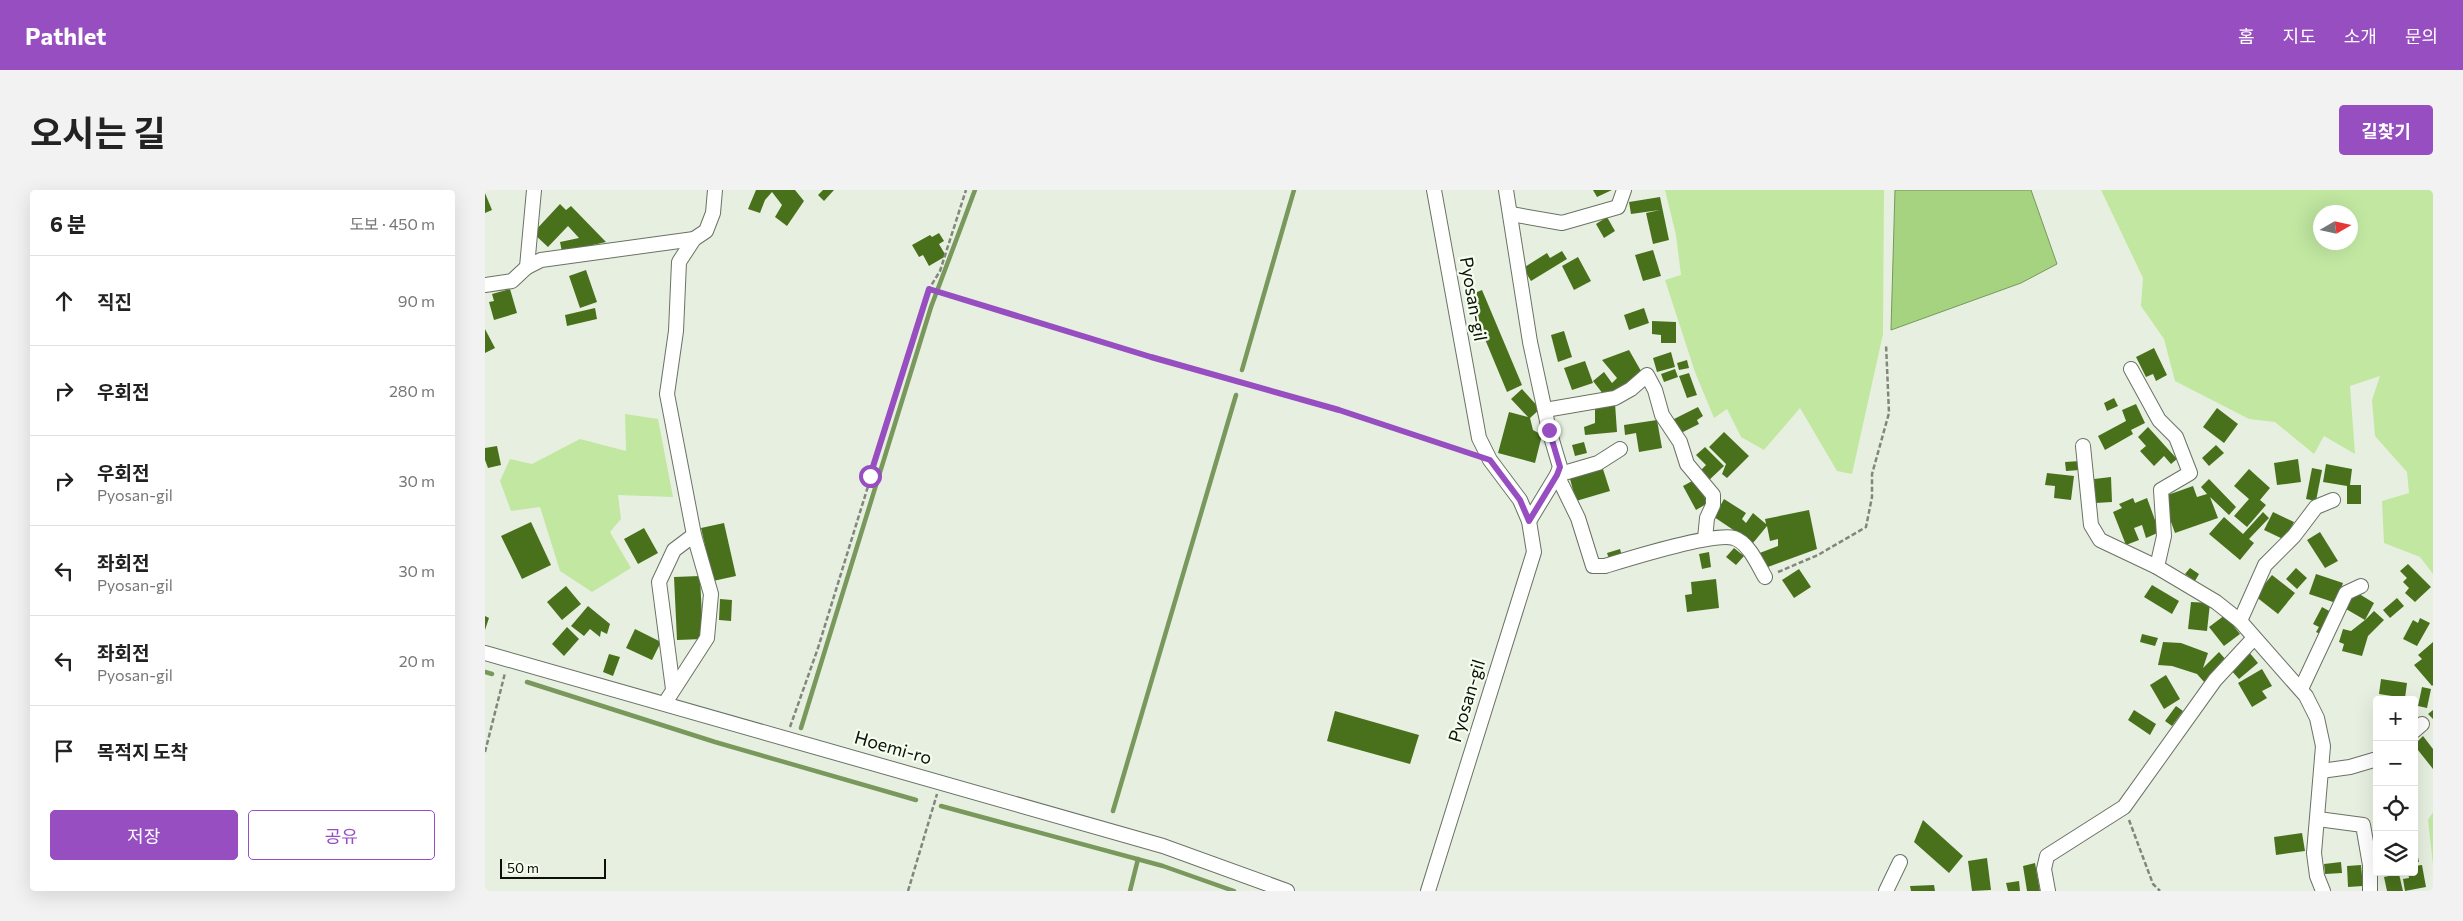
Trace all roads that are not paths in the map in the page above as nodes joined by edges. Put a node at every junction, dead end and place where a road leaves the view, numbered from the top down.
1 (534, 190) edge
2 (715, 190) edge
3 (1434, 190) edge
4 (1506, 190) edge
5 (1624, 190) edge
6 (1511, 214) junction
7 (694, 239) junction
8 (527, 267) junction
9 (485, 285) edge
10 (2131, 369) dead end
11 (1545, 410) junction
12 (2083, 446) dead end
13 (1620, 449) dead end
14 (1557, 475) junction
15 (2333, 500) dead end
16 (1529, 521) junction
17 (694, 535) junction
18 (1705, 539) junction
19 (2157, 567) junction
20 (1765, 577) road end
21 (2361, 586) dead end
22 (2240, 621) junction
23 (2253, 639) junction
24 (485, 653) edge
25 (673, 689) junction
26 (2301, 689) junction
27 (665, 703) junction
28 (2373, 760) edge
29 (2321, 771) junction
30 (2318, 819) junction
31 (1900, 862) dead end
32 (1287, 891) edge
33 (1428, 891) edge
34 (1886, 891) edge
35 (2048, 891) edge
36 (2323, 891) edge
37 (2370, 891) edge

1 - 8 street
2 - 7 street
3 - 16 street, Pyosan-gil
4 - 6 street
5 - 6 street
6 - 11 street
7 - 8 street
7 - 17 street
8 - 9 street
10 - 19 street
11 - 14 street
11 - 18 street
12 - 19 street
13 - 14 street
14 - 16 street
14 - 18 street
15 - 22 street
16 - 33 street, Pyosan-gil
17 - 25 street
17 - 25 street
18 - 20 street
19 - 22 street
21 - 26 street
22 - 23 street
23 - 26 street
23 - 35 street
24 - 27 street, Hoemi-ro
25 - 27 street
26 - 29 street
27 - 32 street, Hoemi-ro
28 - 29 street
29 - 30 street
30 - 36 street
30 - 37 street
31 - 34 street

